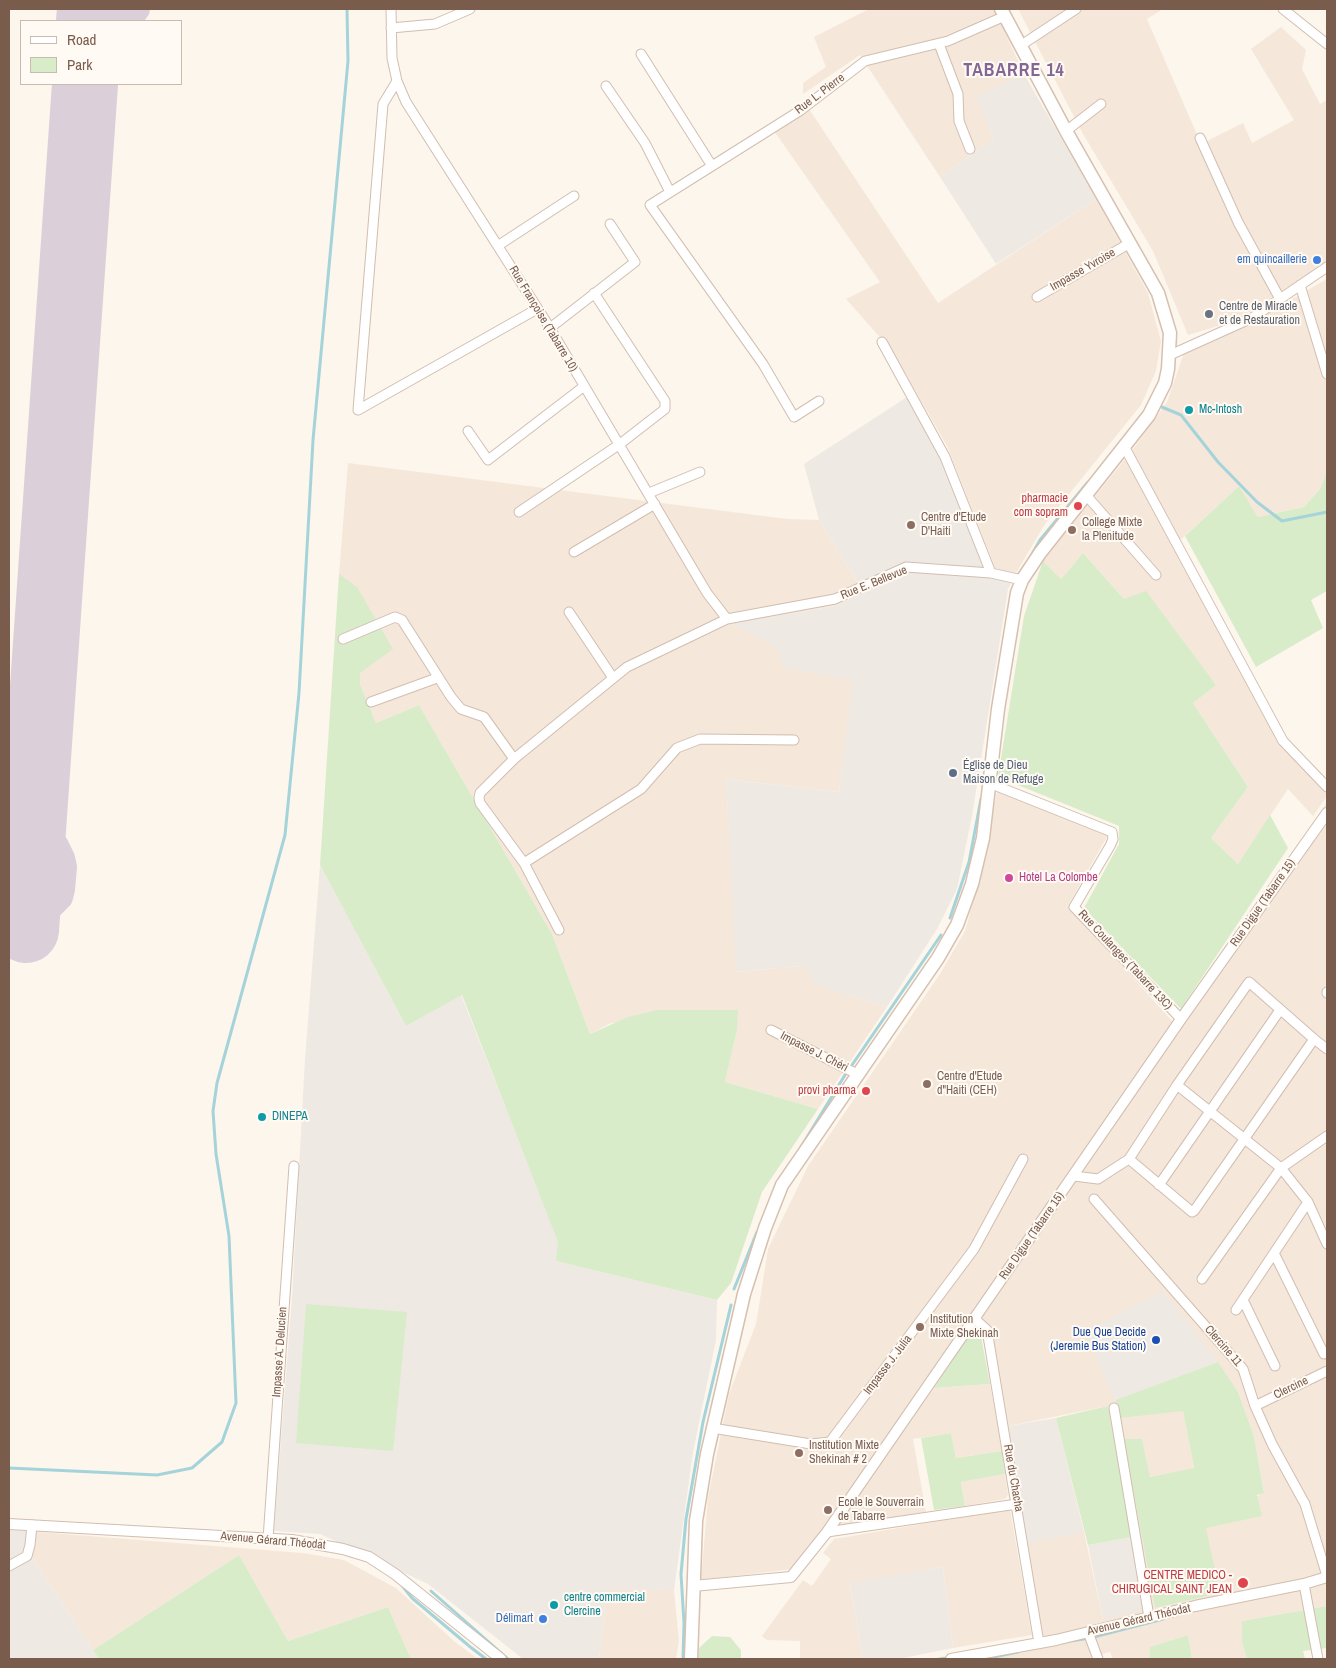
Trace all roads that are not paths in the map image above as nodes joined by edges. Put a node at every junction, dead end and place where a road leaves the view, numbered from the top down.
1 (391, 9) edge
2 (470, 9) edge
3 (1076, 9) edge
4 (1283, 9) edge
5 (1003, 13) edge
6 (391, 28) junction
7 (939, 44) junction
8 (1327, 44) edge
9 (1020, 46) junction
10 (641, 54) dead end
11 (396, 81) junction
12 (606, 86) dead end
13 (1101, 104) dead end
14 (1066, 131) junction
15 (1200, 138) dead end
16 (970, 149) dead end
17 (712, 166) junction
18 (670, 192) junction
19 (574, 196) dead end
20 (610, 224) dead end
21 (1130, 243) junction
22 (499, 245) junction
23 (1326, 270) edge
24 (1300, 285) junction
25 (594, 293) junction
26 (1036, 297) dead end
27 (1280, 299) junction
28 (537, 308) junction
29 (550, 328) junction
30 (882, 342) dead end
31 (1170, 355) junction
32 (1327, 374) edge
33 (583, 387) junction
34 (819, 401) dead end
35 (468, 431) dead end
36 (620, 444) junction
37 (1125, 448) junction
38 (700, 472) dead end
39 (649, 493) junction
40 (1086, 495) junction
41 (655, 504) junction
42 (519, 512) dead end
43 (574, 552) dead end
44 (991, 573) junction
45 (1156, 575) dead end
46 (1022, 580) junction
47 (569, 612) dead end
48 (728, 619) junction
49 (343, 639) dead end
50 (438, 678) junction
51 (614, 678) junction
52 (371, 702) dead end
53 (794, 740) dead end
54 (514, 760) junction
55 (989, 783) junction
56 (1327, 787) edge
57 (1327, 813) edge
58 (524, 863) junction
59 (559, 930) dead end
60 (1280, 1010) junction
61 (1181, 1019) junction
62 (771, 1030) dead end
63 (1314, 1039) junction
64 (1327, 1049) edge
65 (857, 1074) junction
66 (1177, 1085) junction
67 (1211, 1112) junction
68 (1327, 1136) edge
69 (1243, 1138) junction
70 (1023, 1159) dead end
71 (1129, 1159) junction
72 (294, 1166) dead end
73 (1281, 1168) junction
74 (1074, 1176) junction
75 (1159, 1185) junction
76 (1094, 1199) dead end
77 (1308, 1202) junction
78 (1327, 1244) edge
79 (1274, 1253) junction
80 (1202, 1279) dead end
81 (1243, 1300) junction
82 (1236, 1310) dead end
83 (974, 1318) junction
84 (1324, 1354) dead end
85 (1275, 1366) dead end
86 (1327, 1371) edge
87 (1255, 1406) junction
88 (1114, 1408) dead end
89 (712, 1428) junction
90 (1017, 1504) junction
91 (9, 1524) edge
92 (32, 1525) junction
93 (827, 1532) junction
94 (268, 1539) junction
95 (9, 1566) edge
96 (1327, 1576) edge
97 (693, 1586) junction
98 (1304, 1586) junction
99 (1149, 1617) junction
100 (1088, 1632) junction
101 (1039, 1643) junction
102 (968, 1658) edge
103 (501, 1659) edge
104 (691, 1659) edge
105 (951, 1659) edge
106 (1098, 1659) edge
107 (1318, 1659) edge

1 - 6 street, Rue Françoise (Tabarre 10)
2 - 6 street
3 - 9 street
4 - 8 street
5 - 7 street, Rue L. Pierre
5 - 9 main road
6 - 11 street, Rue Françoise (Tabarre 10)
7 - 16 street
7 - 17 street, Rue L. Pierre
9 - 14 main road
10 - 17 street
11 - 22 street, Rue Françoise (Tabarre 10)
11 - 28 street
12 - 18 street
13 - 14 street
14 - 21 main road
15 - 27 street
17 - 18 street, Rue L. Pierre
18 - 34 street, Rue L. Pierre
19 - 22 street
20 - 25 street
21 - 26 street, Impasse Yvroise
21 - 31 main road
22 - 28 street, Rue Françoise (Tabarre 10)
23 - 24 street
24 - 27 street
24 - 32 street
25 - 29 street
25 - 36 street
27 - 31 street
28 - 29 street, Rue Françoise (Tabarre 10)
29 - 33 street, Rue Françoise (Tabarre 10)
30 - 44 street
31 - 37 main road
33 - 35 street
33 - 36 street, Rue Françoise (Tabarre 10)
36 - 39 street, Rue Françoise (Tabarre 10)
36 - 42 street
37 - 40 main road
37 - 56 street
38 - 39 street
39 - 41 street, Rue Françoise (Tabarre 10)
40 - 45 street
40 - 46 main road
41 - 43 street
41 - 48 street, Rue Françoise (Tabarre 10)
44 - 46 street, Rue E. Bellevue
44 - 48 street, Rue E. Bellevue
46 - 55 main road
47 - 51 street
48 - 51 street, Rue E. Bellevue
49 - 50 street
50 - 52 street
50 - 54 street
51 - 54 street, Rue E. Bellevue
53 - 58 street
54 - 58 street, Rue E. Bellevue
55 - 61 street, Rue Coulanges (Tabarre 13C)
55 - 65 main road
57 - 61 street, Rue Digue (Tabarre 15)
58 - 59 street
60 - 63 street
60 - 66 street
60 - 67 street
61 - 74 street, Rue Digue (Tabarre 15)
62 - 65 street, Impasse J. Chéri
63 - 64 street
63 - 69 street
65 - 89 main road
66 - 67 street
66 - 71 street
67 - 69 street
67 - 75 street
68 - 73 street
69 - 73 street
69 - 75 street
70 - 89 street, Impasse J. Julia
71 - 74 street
71 - 75 street
72 - 94 street, Impasse A. Delucien
73 - 77 street
73 - 80 street
74 - 83 street, Rue Digue (Tabarre 15)
76 - 87 street, Clercine 11
77 - 78 street
77 - 79 street
79 - 81 street
79 - 84 street
81 - 82 street
81 - 85 street
83 - 90 street, Rue du Chacha
83 - 93 street, Rue Digue (Tabarre 15)
86 - 87 street, Clercine
87 - 96 street, Clercine 11
88 - 99 street
89 - 97 main road
90 - 93 street
90 - 101 street, Rue du Chacha
91 - 92 street, Avenue Gérard Théodat
92 - 94 street, Avenue Gérard Théodat
92 - 95 street
93 - 97 street, Rue Digue (Tabarre 15)
94 - 103 street, Avenue Gérard Théodat
96 - 98 street, Avenue Gérard Théodat
97 - 104 main road
98 - 99 street, Avenue Gérard Théodat
98 - 107 street
99 - 100 street, Avenue Gérard Théodat
100 - 101 street, Avenue Gérard Théodat
100 - 106 street
101 - 102 street, Avenue Gérard Théodat
102 - 105 street, Avenue Gérard Théodat

